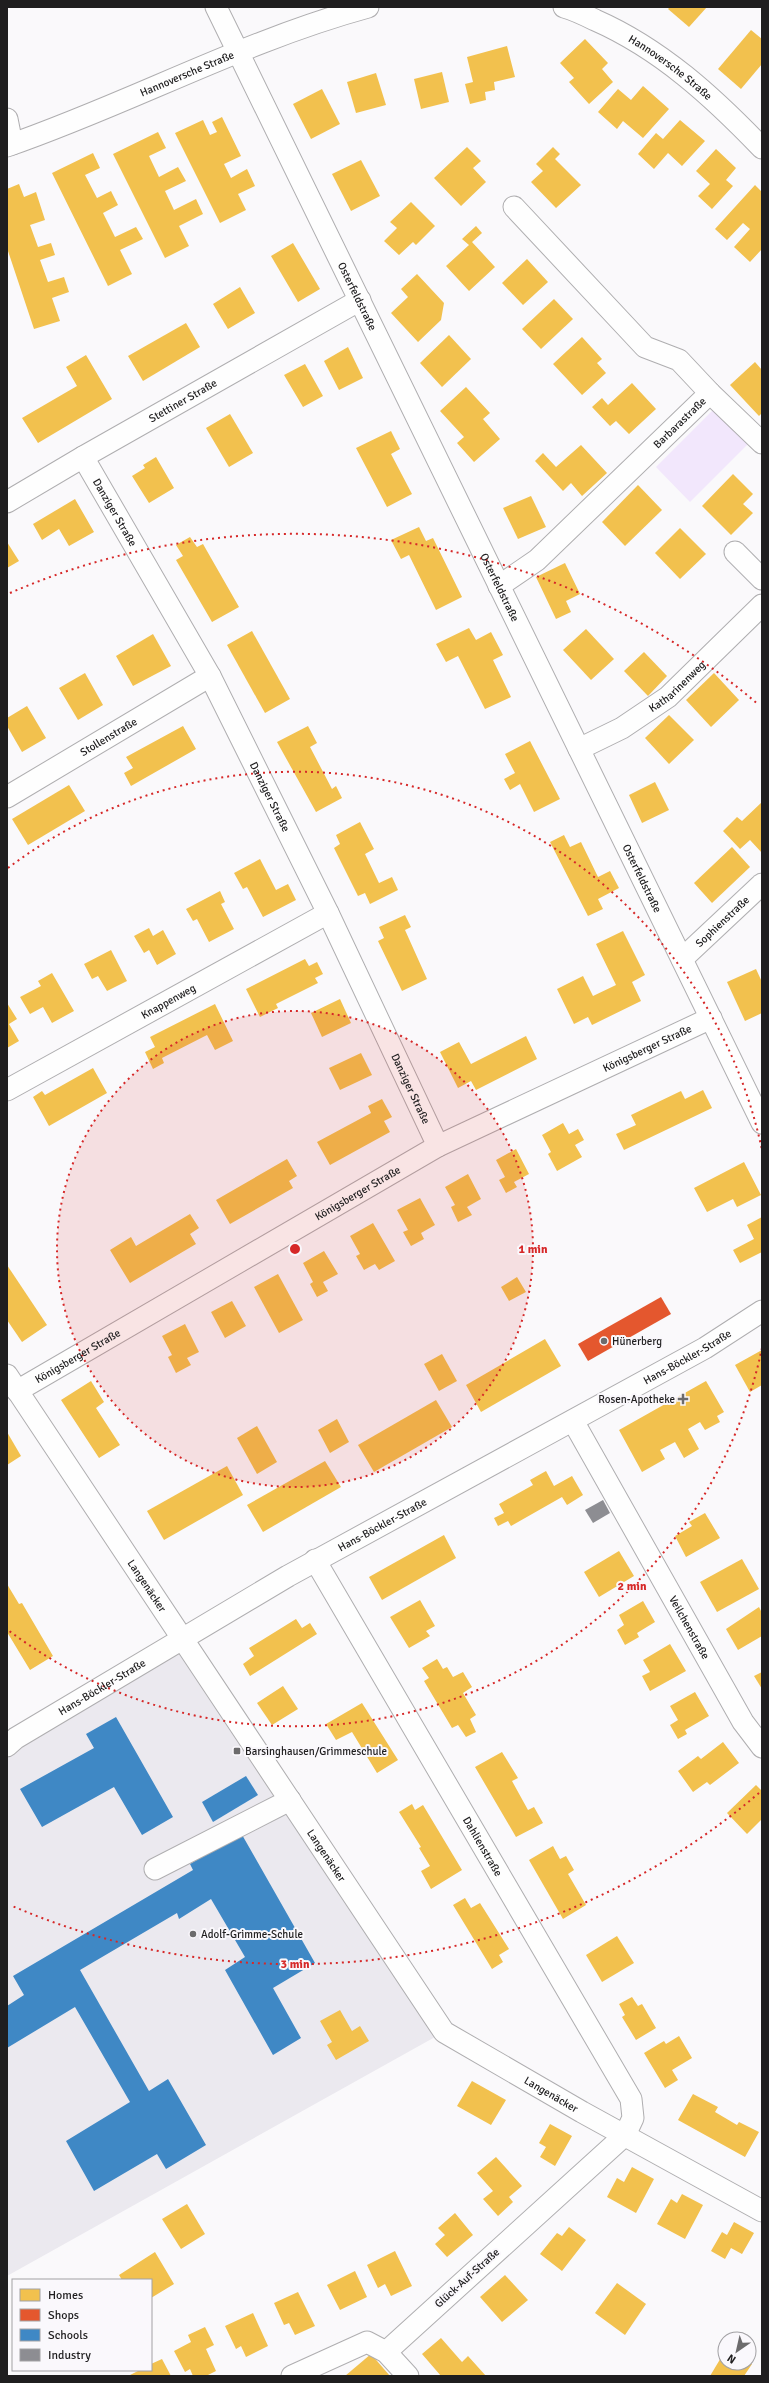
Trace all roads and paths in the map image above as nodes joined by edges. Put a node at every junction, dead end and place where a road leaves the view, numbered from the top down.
1 (216, 7) edge
2 (368, 7) edge
3 (567, 7) edge
4 (238, 51) junction
5 (7, 119) edge
6 (10, 145) edge
7 (762, 148) edge
8 (514, 207) dead end
9 (360, 300) junction
10 (710, 393) junction
11 (762, 443) edge
12 (83, 457) junction
13 (7, 502) edge
14 (735, 552) dead end
15 (762, 579) edge
16 (499, 586) junction
17 (762, 605) edge
18 (210, 676) junction
19 (579, 749) junction
20 (7, 797) edge
21 (762, 884) edge
22 (328, 913) junction
23 (682, 959) junction
24 (711, 1018) junction
25 (7, 1090) edge
26 (762, 1123) edge
27 (438, 1146) junction
28 (762, 1311) edge
29 (12, 1383) edge
30 (572, 1421) junction
31 (315, 1560) junction
32 (183, 1640) junction
33 (7, 1746) edge
34 (762, 1747) edge
35 (290, 1800) junction
36 (155, 1869) dead end
37 (625, 2135) junction
38 (762, 2211) edge
39 (386, 2352) junction
40 (292, 2376) edge
41 (408, 2376) edge

1 - 4 street, Osterfeldstraße
2 - 4 street, Hannoversche Straße
3 - 7 street, Hannoversche Straße
4 - 6 street, Hannoversche Straße
4 - 9 street, Osterfeldstraße
5 - 6 street
8 - 10 street, Barbarastraße
9 - 12 street, Stettiner Straße
9 - 16 street, Osterfeldstraße
10 - 11 street
10 - 16 street, Barbarastraße
12 - 13 street, Stettiner Straße
12 - 18 street, Danziger Straße
14 - 15 street
16 - 19 street, Osterfeldstraße
17 - 19 street, Katharinenweg
18 - 20 street, Stollenstraße
18 - 22 street, Danziger Straße
19 - 23 street, Osterfeldstraße
21 - 23 street, Sophienstraße
22 - 25 street, Knappenweg
22 - 27 street, Danziger Straße
23 - 24 street, Osterfeldstraße
24 - 26 street, Osterfeldstraße
24 - 27 street, Königsberger Straße
27 - 29 street, Königsberger Straße
28 - 30 street, Hans-Böckler-Straße
29 - 32 street, Langenäcker
30 - 31 street, Hans-Böckler-Straße
30 - 34 street, Veilchenstraße
31 - 32 street, Hans-Böckler-Straße
31 - 37 street, Dahlienstraße
32 - 33 street, Hans-Böckler-Straße
32 - 35 street, Langenäcker
35 - 36 street
35 - 37 street, Langenäcker
37 - 38 street, Langenäcker
37 - 39 street, Glück-Auf-Straße
39 - 40 street
39 - 41 street

